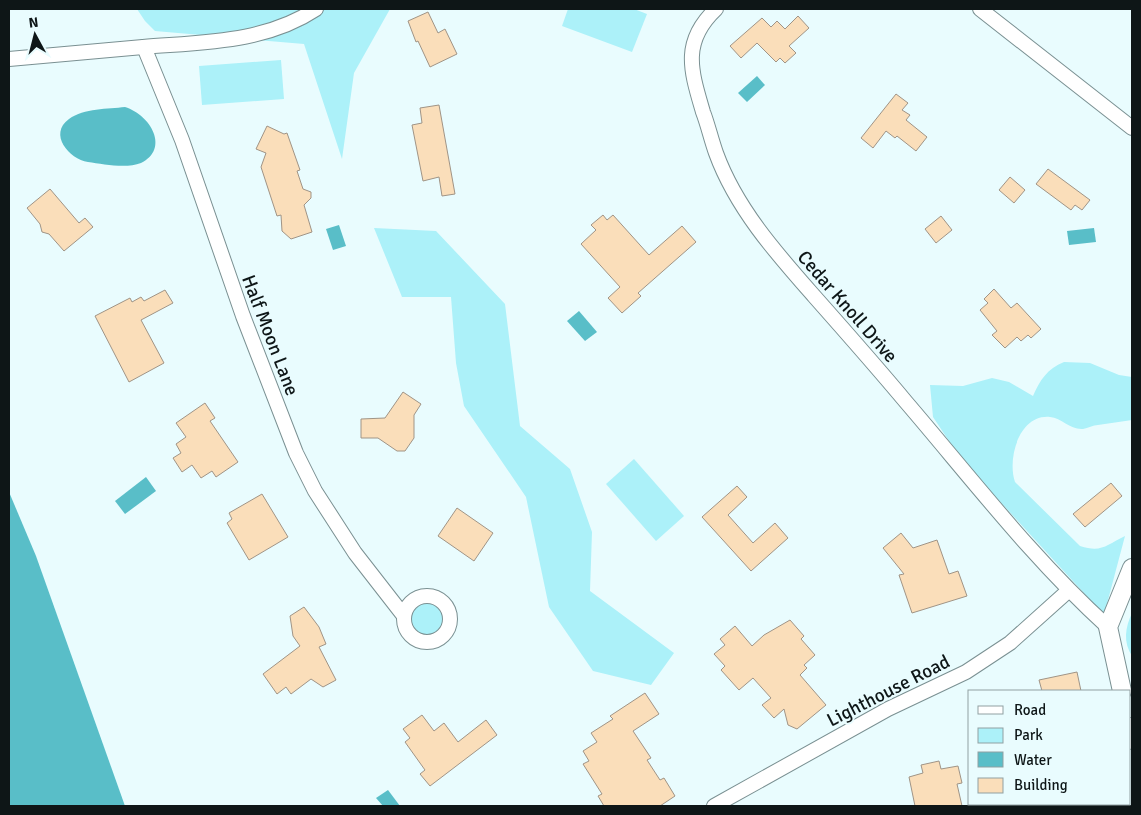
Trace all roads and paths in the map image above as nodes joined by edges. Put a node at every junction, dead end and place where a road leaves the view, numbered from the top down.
1 (316, 9) edge
2 (716, 9) edge
3 (980, 9) edge
4 (144, 47) junction
5 (9, 58) edge
6 (1132, 128) edge
7 (1132, 568) edge
8 (1068, 591) junction
9 (404, 616) dead end
10 (1108, 627) junction
11 (1122, 690) edge
12 (714, 806) edge

1 - 4 street
2 - 8 street, Cedar Knoll Drive
3 - 6 street
4 - 5 street
4 - 9 street, Half Moon Lane
7 - 10 main road
8 - 10 street, Cedar Knoll Drive
8 - 12 street, Lighthouse Road
10 - 11 main road

